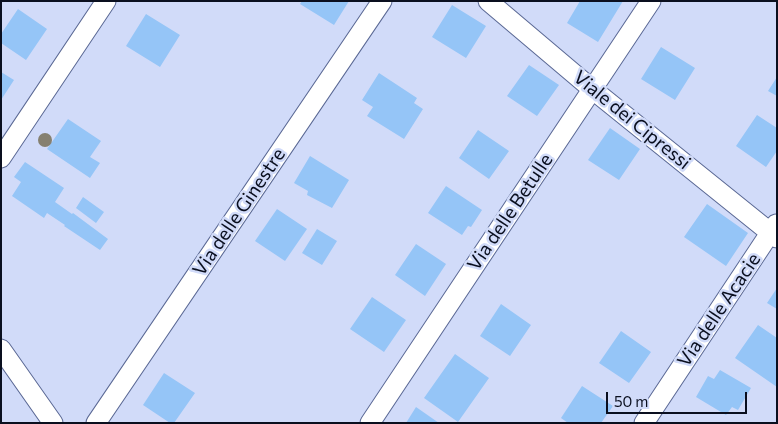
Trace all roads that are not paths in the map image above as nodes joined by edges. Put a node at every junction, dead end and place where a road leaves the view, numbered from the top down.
1 (106, 1) edge
2 (382, 1) edge
3 (488, 1) edge
4 (651, 1) edge
5 (592, 89) junction
6 (1, 158) edge
7 (775, 231) edge
8 (1, 349) edge
9 (53, 423) edge
10 (96, 423) edge
11 (370, 423) edge
12 (644, 423) edge

1 - 6 street
2 - 10 street, Via delle Ginestre
3 - 5 street, Viale dei Cipressi
4 - 5 street, Via delle Betulle
5 - 7 street, Viale dei Cipressi
5 - 11 street, Via delle Betulle
7 - 12 street, Via delle Acacie
8 - 9 street

